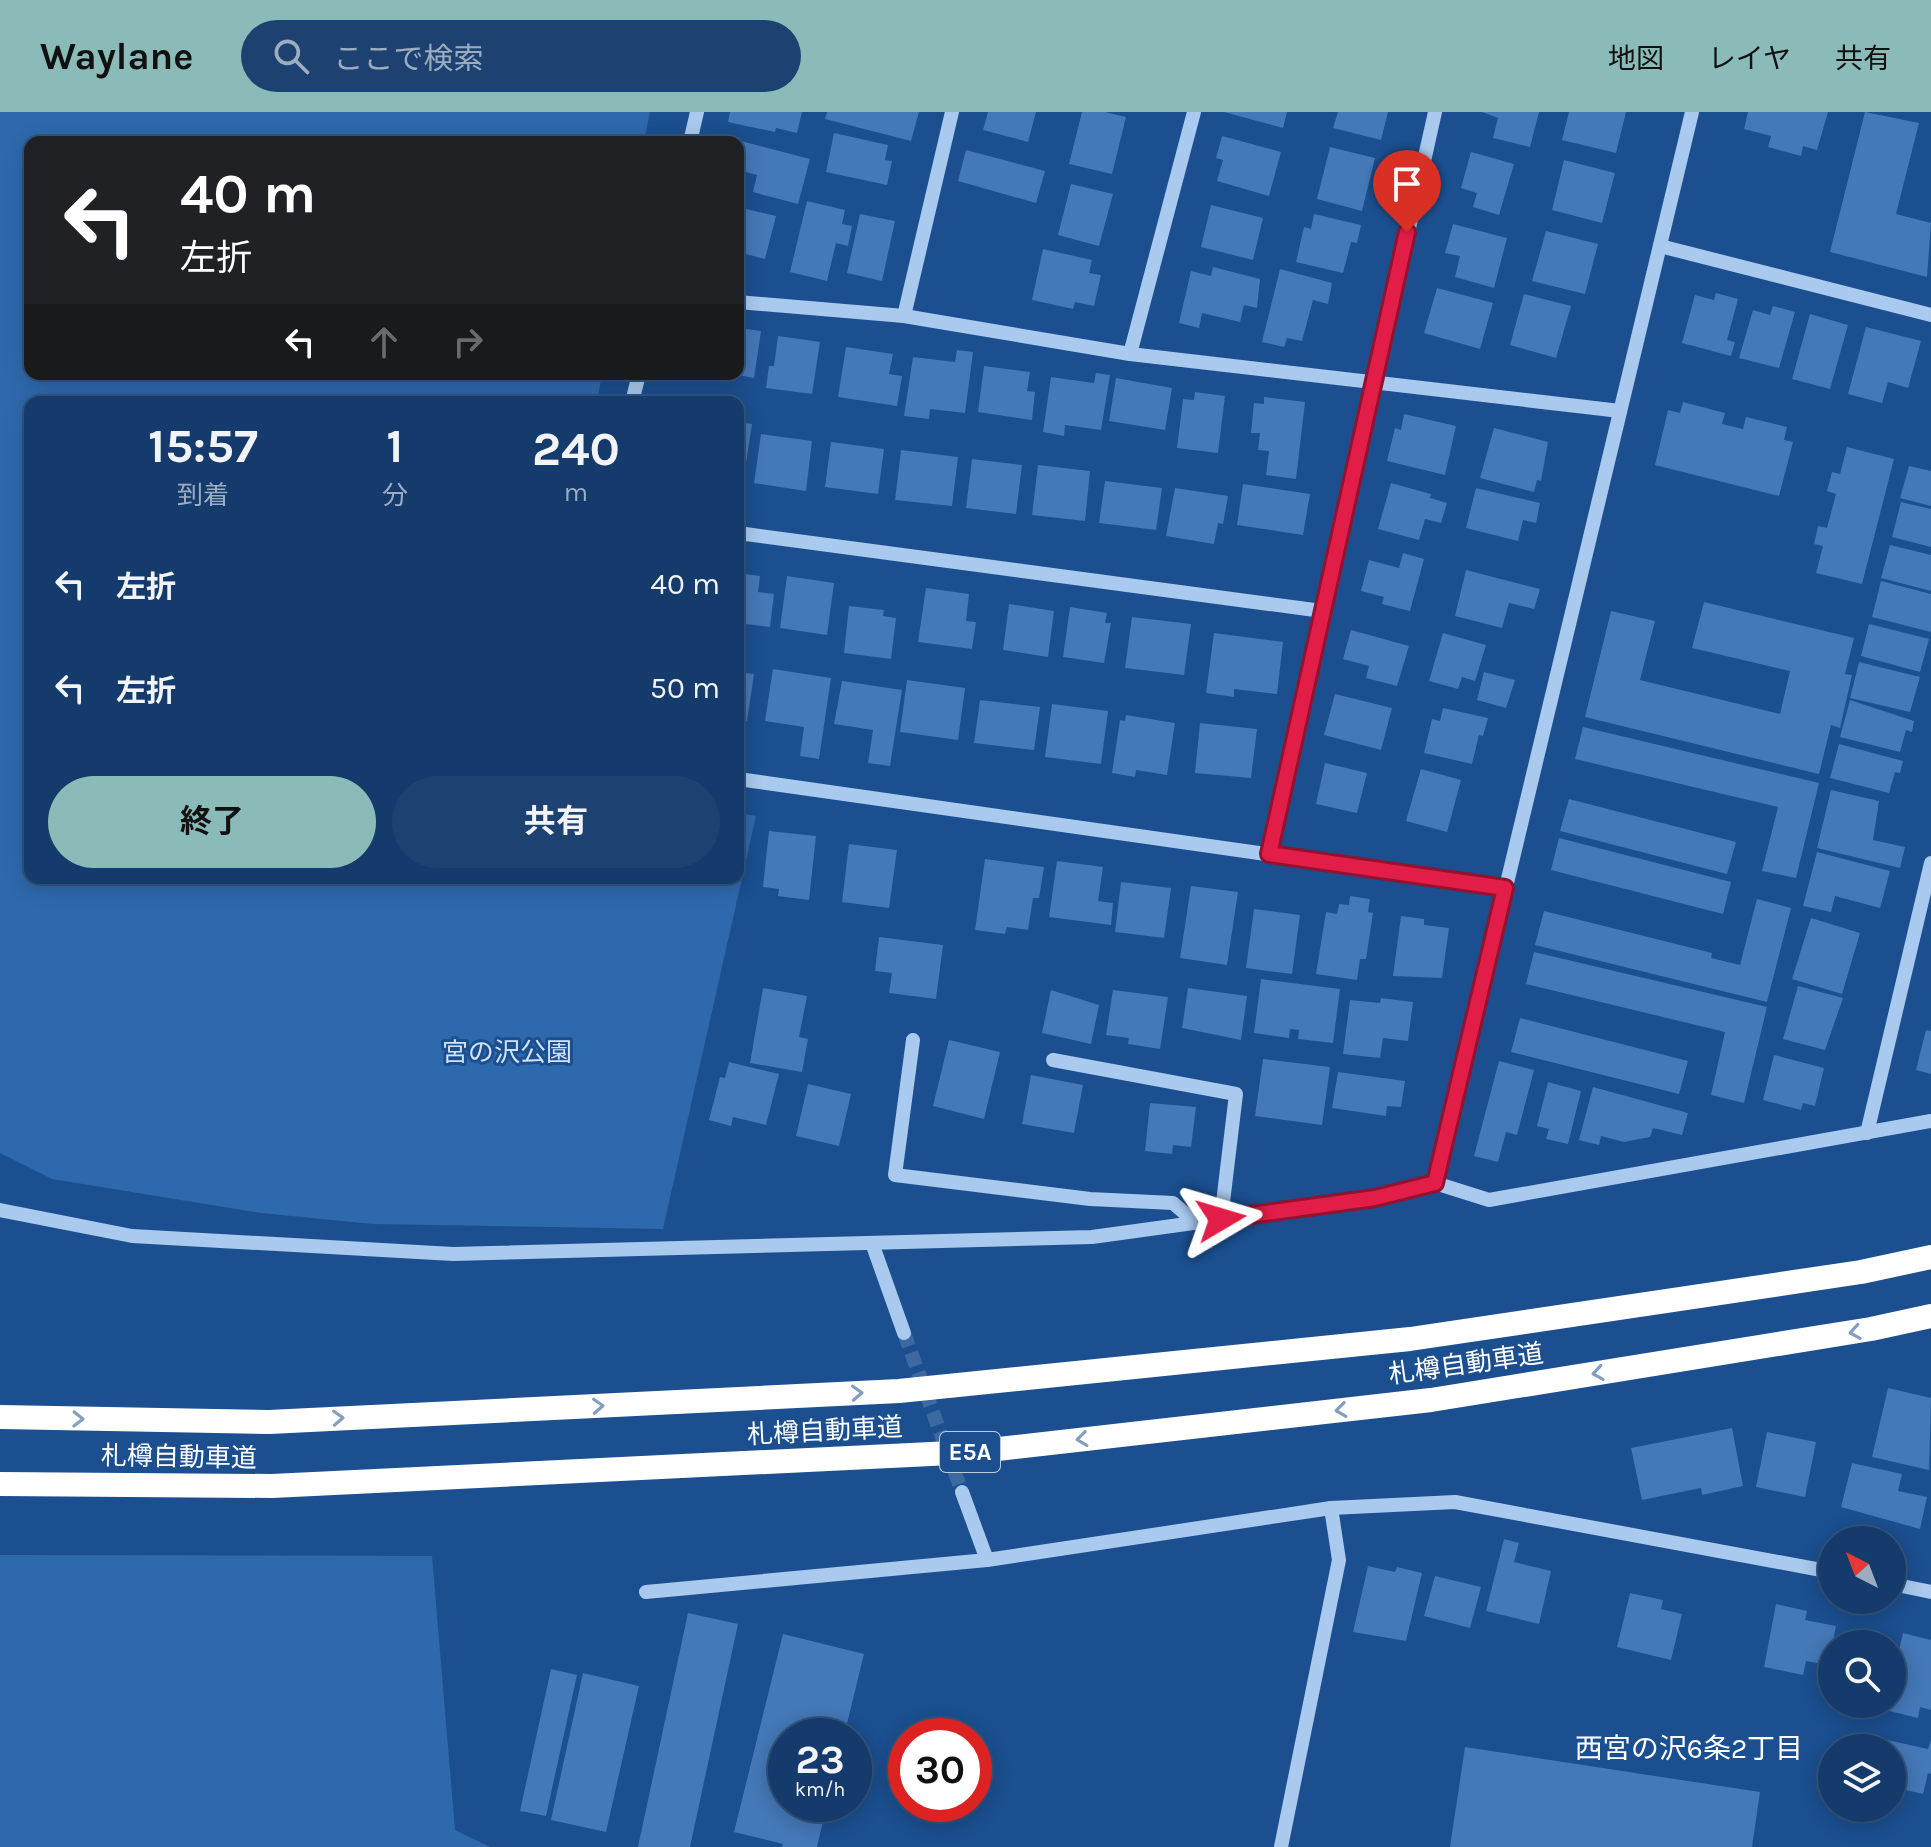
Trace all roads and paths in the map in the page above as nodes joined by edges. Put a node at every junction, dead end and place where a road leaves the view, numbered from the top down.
1 (697, 112) edge
2 (952, 112) edge
3 (1194, 112) edge
4 (1435, 112) edge
5 (1692, 112) edge
6 (691, 136) edge
7 (1660, 246) junction
8 (744, 303) edge
9 (1931, 315) edge
10 (904, 316) junction
11 (1130, 354) junction
12 (1372, 383) junction
13 (1620, 411) junction
14 (744, 534) edge
15 (1322, 611) junction
16 (744, 780) edge
17 (1269, 854) junction
18 (1931, 863) edge
19 (1505, 888) junction
20 (913, 1040) dead end
21 (1053, 1060) dead end
22 (1931, 1121) edge
23 (1867, 1133) junction
24 (1435, 1183) junction
25 (0, 1210) edge
26 (1221, 1219) junction
27 (1196, 1223) junction
28 (872, 1243) junction
29 (1931, 1257) edge
30 (1931, 1316) edge
31 (904, 1333) tunnel mouth
32 (0, 1417) edge
33 (0, 1484) edge
34 (962, 1492) tunnel mouth
35 (1331, 1508) junction
36 (987, 1560) junction
37 (1818, 1569) edge
38 (1906, 1587) edge
39 (646, 1592) dead end
40 (1931, 1592) edge
41 (1281, 1847) edge

1 - 6 street
2 - 10 street
3 - 11 street
4 - 12 street
5 - 7 street
7 - 9 street
7 - 13 street
8 - 10 street
10 - 11 street
11 - 12 street
12 - 13 street
12 - 15 street
13 - 19 street
14 - 15 street
15 - 17 street
16 - 17 street
17 - 19 street
18 - 23 street
19 - 24 street
20 - 27 street
21 - 26 street
22 - 23 street
23 - 24 street
24 - 26 street
25 - 28 street
26 - 27 street
27 - 28 street
28 - 31 street
32 -> 29 highway, 札樽自動車道
30 -> 33 highway, 札樽自動車道 / E5A
34 - 36 street
35 - 36 street
35 - 37 street
35 - 41 street
36 - 39 street
38 - 40 street

